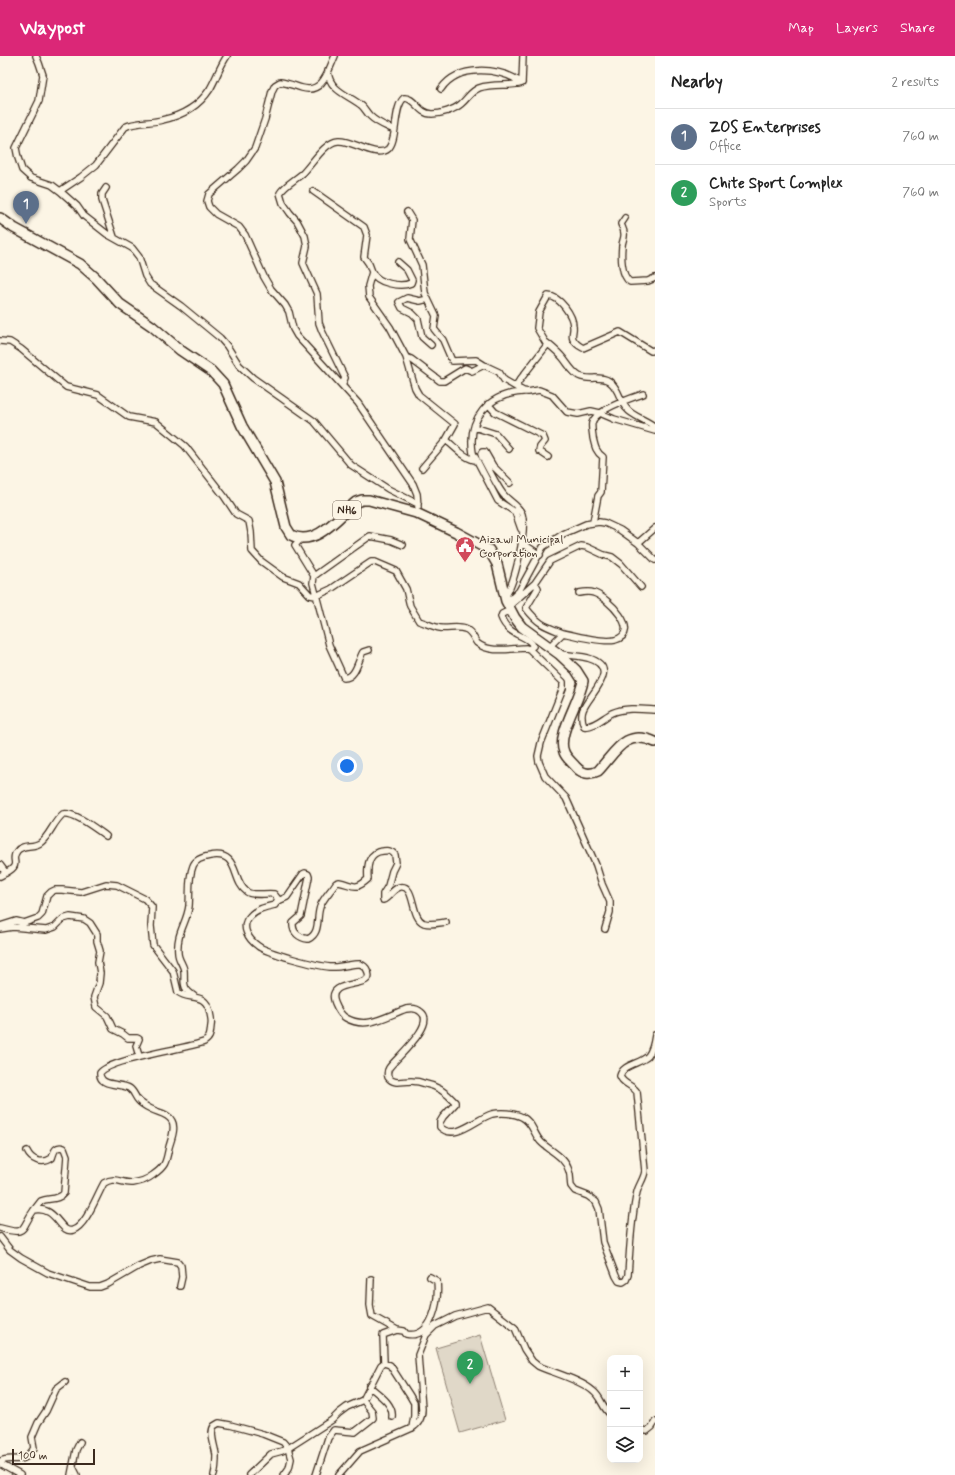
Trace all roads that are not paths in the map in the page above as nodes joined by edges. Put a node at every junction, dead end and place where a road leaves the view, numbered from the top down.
1 (36, 56) edge
2 (227, 56) edge
3 (335, 56) edge
4 (523, 56) edge
5 (328, 71) junction
6 (522, 83) junction
7 (441, 89) dead end
8 (394, 130) junction
9 (106, 188) dead end
10 (60, 191) junction
11 (313, 192) dead end
12 (407, 212) dead end
13 (0, 218) edge
14 (625, 218) dead end
15 (114, 238) junction
16 (398, 262) dead end
17 (372, 272) junction
18 (655, 278) edge
19 (428, 299) junction
20 (0, 341) edge
21 (547, 344) junction
22 (430, 345) dead end
23 (655, 350) edge
24 (406, 356) junction
25 (484, 365) junction
26 (342, 385) junction
27 (518, 388) junction
28 (525, 392) junction
29 (643, 394) dead end
30 (623, 402) junction
31 (488, 404) junction
32 (600, 413) junction
33 (474, 427) junction
34 (655, 428) edge
35 (655, 431) edge
36 (446, 440) junction
37 (509, 449) dead end
38 (548, 457) dead end
39 (477, 460) junction
40 (422, 468) dead end
41 (510, 483) dead end
42 (417, 508) junction
43 (593, 522) junction
44 (655, 528) edge
45 (522, 533) junction
46 (302, 538) junction
47 (521, 542) junction
48 (638, 543) junction
49 (403, 545) dead end
50 (540, 555) junction
51 (655, 560) edge
52 (314, 576) junction
53 (535, 583) junction
54 (641, 587) dead end
55 (579, 593) dead end
56 (316, 596) junction
57 (508, 604) junction
58 (563, 633) junction
59 (550, 646) junction
60 (529, 649) junction
61 (369, 650) dead end
62 (559, 654) junction
63 (655, 710) edge
64 (655, 742) edge
65 (106, 836) dead end
66 (0, 865) edge
67 (3, 874) edge
68 (278, 901) junction
69 (446, 922) dead end
70 (0, 926) edge
71 (605, 928) dead end
72 (0, 929) edge
73 (194, 996) junction
74 (655, 1034) edge
75 (139, 1056) junction
76 (27, 1150) dead end
77 (34, 1210) junction
78 (0, 1228) edge
79 (0, 1237) edge
80 (430, 1277) dead end
81 (372, 1279) dead end
82 (180, 1286) dead end
83 (397, 1330) junction
84 (384, 1363) junction
85 (65, 1382) dead end
86 (369, 1386) junction
87 (363, 1400) junction
88 (607, 1411) edge
89 (392, 1418) dead end
90 (655, 1422) edge
91 (412, 1428) junction
92 (643, 1430) edge
93 (80, 1442) dead end
94 (288, 1448) junction
95 (73, 1467) junction
96 (20, 1475) edge
97 (71, 1475) edge
98 (77, 1475) edge
99 (214, 1475) edge
100 (249, 1475) edge
101 (284, 1475) edge
102 (316, 1475) edge
103 (339, 1475) edge

1 - 10 street
2 - 10 street
3 - 5 street
4 - 6 street
5 - 8 street
5 - 26 street
6 - 7 street
6 - 8 street
8 - 26 street
9 - 15 street
10 - 15 street
11 - 17 street
12 - 19 street
13 - 46 highway
14 - 18 street
15 - 42 street
16 - 17 street
17 - 24 street
19 - 22 street
19 - 25 street
20 - 56 street
21 - 23 street
21 - 27 street
21 - 30 street
24 - 25 street
24 - 36 street
25 - 27 street
26 - 42 street
27 - 28 street
28 - 31 street
28 - 32 street
29 - 30 street
30 - 32 street
30 - 34 street
31 - 33 street
31 - 38 street
32 - 35 street
32 - 43 street
33 - 37 street
33 - 39 street
36 - 39 street
36 - 40 street
39 - 45 street
41 - 45 street
42 - 46 highway, NH6
42 - 57 highway, NH6
43 - 48 street
43 - 50 street
44 - 48 street
45 - 47 street
46 - 52 street
47 - 50 street
47 - 57 street
48 - 51 street
49 - 52 street
50 - 57 street
52 - 56 street
53 - 54 street
53 - 57 street
53 - 58 street
55 - 58 street
56 - 60 street
56 - 61 street
57 - 59 highway, NH6
57 - 60 street
58 - 59 street
59 - 62 highway, NH6
60 - 71 street
62 - 63 street
62 - 64 highway, NH6
65 - 67 street
66 - 67 street
68 - 69 street
68 - 73 street
68 - 74 street
70 - 73 street
72 - 75 street
73 - 75 street
75 - 77 street
76 - 77 street
77 - 78 street
79 - 82 street
80 - 83 street
81 - 83 street
83 - 84 street
84 - 86 street
84 - 91 street
85 - 96 street
86 - 87 street
86 - 89 street
87 - 94 street
87 - 102 street
88 - 91 street
90 - 92 street
91 - 103 street
93 - 95 street
94 - 99 street
94 - 100 street
94 - 101 street
95 - 97 street
95 - 98 street

